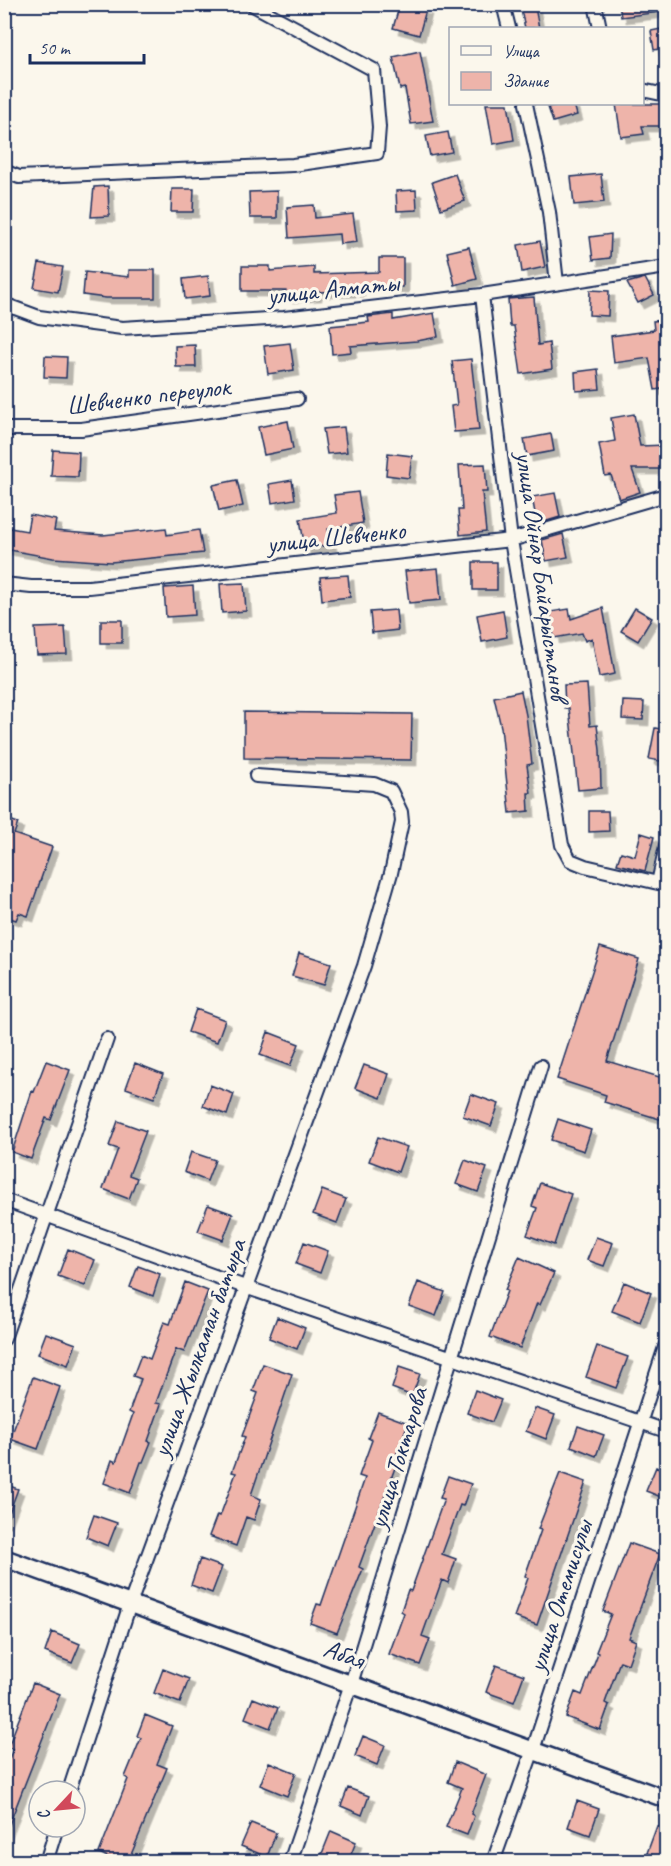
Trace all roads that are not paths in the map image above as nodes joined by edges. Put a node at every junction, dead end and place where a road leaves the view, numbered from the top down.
1 (251, 4) edge
2 (503, 4) edge
3 (595, 4) edge
4 (509, 27) edge
5 (600, 27) edge
6 (644, 90) edge
7 (666, 95) edge
8 (526, 105) edge
9 (4, 171) edge
10 (666, 267) edge
11 (557, 283) junction
12 (482, 295) junction
13 (4, 304) edge
14 (297, 399) dead end
15 (4, 429) edge
16 (666, 495) edge
17 (511, 540) junction
18 (4, 584) edge
19 (256, 776) dead end
20 (666, 846) edge
21 (662, 882) edge
22 (107, 1039) dead end
23 (541, 1066) dead end
24 (4, 1200) edge
25 (46, 1216) junction
26 (245, 1287) junction
27 (4, 1339) edge
28 (666, 1344) edge
29 (452, 1359) junction
30 (640, 1422) junction
31 (666, 1431) edge
32 (4, 1558) edge
33 (130, 1604) junction
34 (351, 1684) junction
35 (533, 1750) junction
36 (73, 1779) edge
37 (666, 1799) edge
38 (53, 1839) edge
39 (46, 1862) edge
40 (290, 1862) edge
41 (493, 1862) edge

1 - 9 street
2 - 4 street
3 - 5 street
6 - 7 street
8 - 11 street
10 - 11 street, улица Алматы
11 - 12 street, улица Алматы
12 - 13 street, улица Алматы
12 - 17 street, улица Ойнар Байарыстанов
14 - 15 street, Шевченко переулок
16 - 17 street, улица Шевченко
17 - 18 street, улица Шевченко
17 - 21 street, улица Ойнар Байарыстанов
19 - 26 street, улица Жылкаман батыра
20 - 21 street
22 - 25 street
23 - 29 street, улица Токтарова
24 - 25 street
25 - 26 street
25 - 27 street
26 - 29 street
26 - 33 street, улица Жылкаман батыра
28 - 30 street, улица Отемисулы
29 - 30 street
29 - 34 street, улица Токтарова
30 - 31 street
30 - 35 street, улица Отемисулы
32 - 33 street, Абая
33 - 34 street, Абая
33 - 36 street, улица Жылкаман батыра
34 - 35 street, Абая
34 - 40 street, улица Токтарова
35 - 37 street, Абая
35 - 41 street, улица Отемисулы
38 - 39 street

